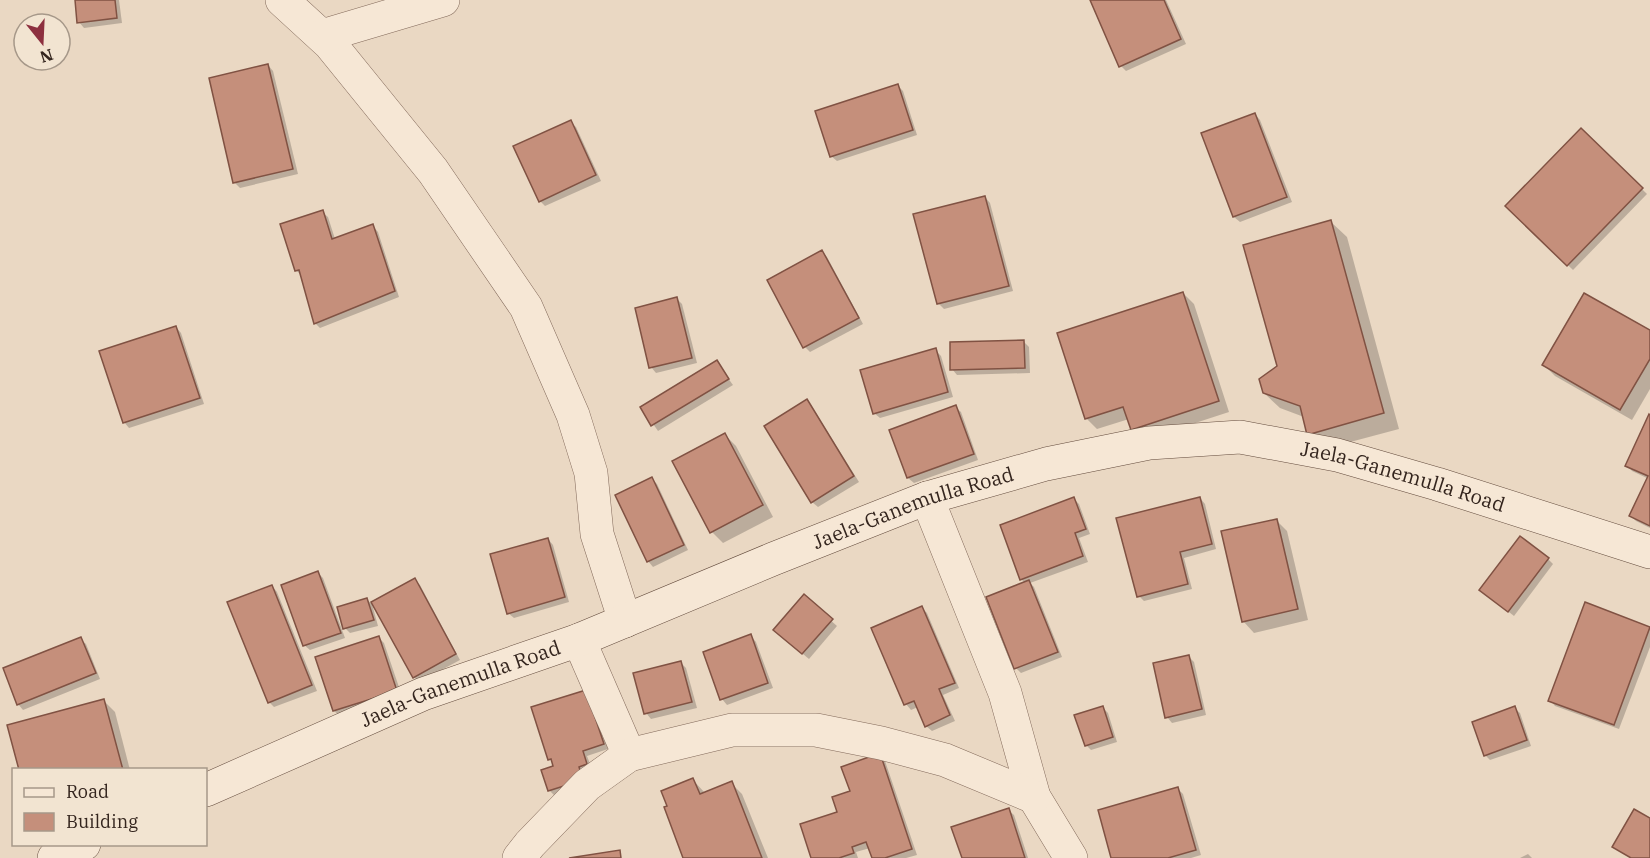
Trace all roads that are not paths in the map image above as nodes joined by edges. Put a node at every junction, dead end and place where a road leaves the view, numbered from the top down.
1 (282, 0) edge
2 (443, 0) edge
3 (322, 36) junction
4 (927, 498) junction
5 (1650, 552) edge
6 (625, 621) junction
7 (579, 640) junction
8 (629, 755) junction
9 (207, 790) edge
10 (1034, 797) junction
11 (80, 846) edge
12 (54, 858) edge
13 (519, 858) edge
14 (1071, 858) edge

1 - 3 street
2 - 3 street
3 - 6 street
4 - 5 street, Jaela-Ganemulla Road
4 - 6 street, Jaela-Ganemulla Road
4 - 10 street
6 - 7 street, Jaela-Ganemulla Road
7 - 8 street
7 - 9 street, Jaela-Ganemulla Road
8 - 10 street
8 - 13 street
10 - 14 street
11 - 12 street

